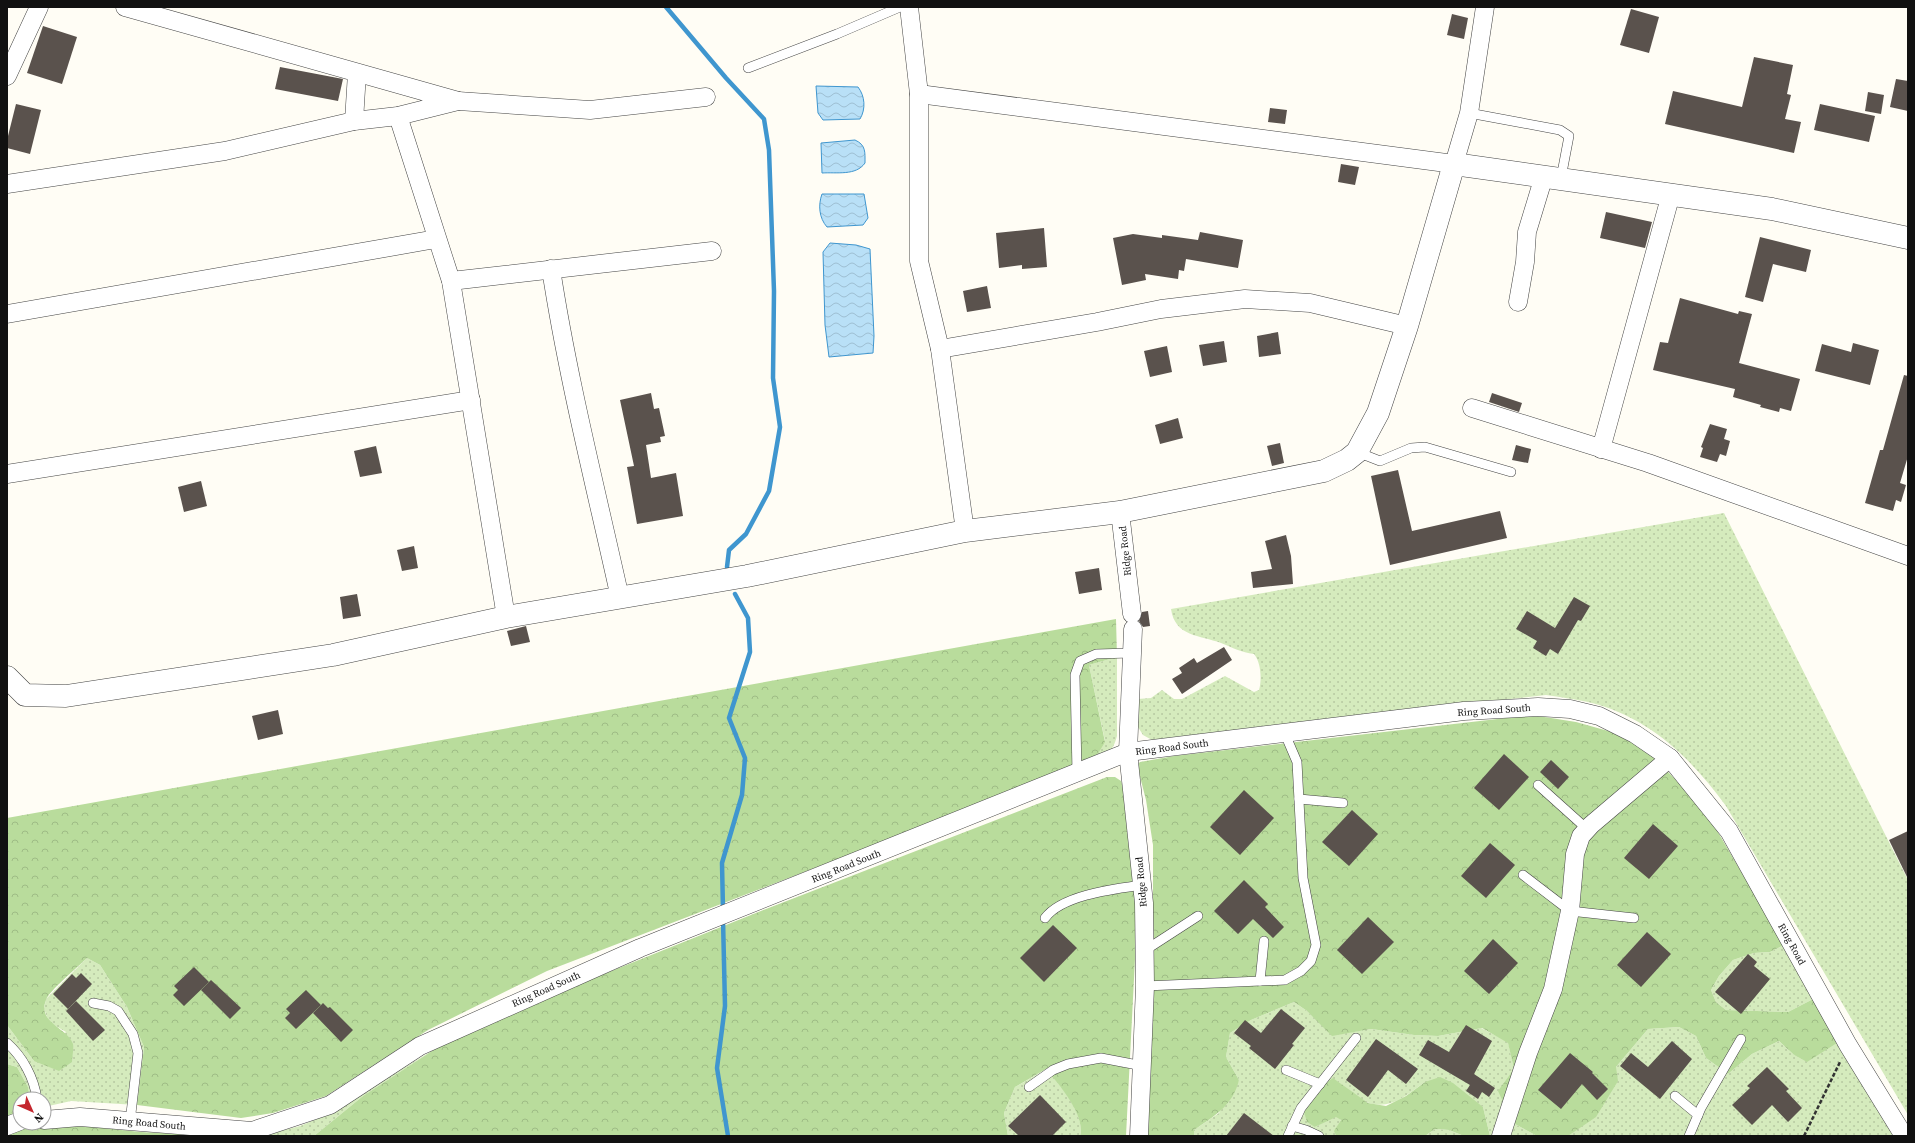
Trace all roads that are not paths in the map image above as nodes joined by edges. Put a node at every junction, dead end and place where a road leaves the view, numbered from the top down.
1 (39, 7) edge
2 (125, 7) edge
3 (900, 7) edge
4 (909, 7) edge
5 (1485, 7) edge
6 (748, 68) dead end
7 (357, 72) junction
8 (7, 76) edge
9 (919, 94) junction
10 (706, 97) dead end
11 (458, 101) junction
12 (1469, 113) junction
13 (398, 116) junction
14 (354, 121) junction
15 (1454, 164) junction
16 (1552, 177) junction
17 (7, 184) edge
18 (1671, 194) junction
19 (1908, 238) edge
20 (436, 239) junction
21 (712, 251) dead end
22 (551, 269) junction
23 (451, 281) junction
24 (1518, 302) dead end
25 (7, 314) edge
26 (1407, 326) junction
27 (940, 349) junction
28 (471, 400) junction
29 (1472, 408) dead end
30 (1601, 449) junction
31 (1357, 452) junction
32 (1511, 472) dead end
33 (7, 474) edge
34 (1120, 512) junction
35 (965, 531) junction
36 (1908, 556) edge
37 (620, 598) junction
38 (506, 617) junction
39 (1131, 653) junction
40 (7, 677) edge
41 (1285, 734) junction
42 (1128, 752) junction
43 (1670, 758) junction
44 (1076, 773) junction
45 (1538, 785) dead end
46 (1299, 799) junction
47 (1342, 803) dead end
48 (1587, 829) junction
49 (1523, 875) dead end
50 (1142, 885) junction
51 (1570, 911) junction
52 (1198, 916) dead end
53 (1044, 918) dead end
54 (1634, 918) dead end
55 (1264, 941) dead end
56 (1144, 951) junction
57 (1260, 981) junction
58 (1144, 986) junction
59 (93, 1003) dead end
60 (1356, 1038) dead end
61 (1741, 1039) dead end
62 (7, 1043) edge
63 (1142, 1066) junction
64 (1286, 1070) dead end
65 (1320, 1084) junction
66 (1029, 1087) dead end
67 (36, 1091) edge
68 (1675, 1096) dead end
69 (1698, 1115) junction
70 (52, 1120) edge
71 (130, 1122) junction
72 (1292, 1126) junction
73 (252, 1134) edge
74 (1139, 1136) edge
75 (1288, 1136) edge
76 (1319, 1136) edge
77 (1501, 1136) edge
78 (1689, 1136) edge
79 (1904, 1136) edge

1 - 8 street
2 - 7 street
3 - 6 lane
4 - 9 street
5 - 12 street
7 - 11 street
7 - 14 street
9 - 15 street
9 - 27 street
10 - 11 street
11 - 13 street
12 - 15 street
12 - 16 lane
13 - 14 street
13 - 20 street
14 - 17 street
15 - 16 street
15 - 26 street
16 - 18 street
16 - 24 street
18 - 19 street
18 - 30 street
20 - 23 street
20 - 25 street
21 - 22 street
22 - 23 street
22 - 37 street
23 - 28 street
26 - 27 street
26 - 31 street
27 - 35 street
28 - 33 street
28 - 38 street
29 - 30 street
30 - 36 street
31 - 32 lane
31 - 34 street
34 - 35 street
34 - 39 street, Ridge Road
35 - 37 street
37 - 38 street
38 - 40 street
39 - 42 street, Ridge Road
39 - 44 lane
41 - 42 street, Ring Road South
41 - 43 street, Ring Road South
41 - 46 lane
42 - 44 street, Ring Road South
42 - 50 street, Ridge Road
43 - 48 street
43 - 79 street, Ring Road
44 - 73 street, Ring Road South
45 - 48 lane
46 - 47 lane
46 - 57 lane
48 - 51 street
49 - 51 lane
50 - 53 lane
50 - 56 street, Ridge Road
51 - 54 lane
51 - 77 street
52 - 56 lane
55 - 57 lane
56 - 58 street, Ridge Road
57 - 58 lane
58 - 63 street, Ridge Road
59 - 71 lane
60 - 65 lane
61 - 69 lane
62 - 67 lane
63 - 66 lane
63 - 74 street, Ridge Road
64 - 65 lane
65 - 72 lane
68 - 69 lane
69 - 78 lane
70 - 71 street, Ring Road South
71 - 73 street, Ring Road South
72 - 75 lane
72 - 76 lane

